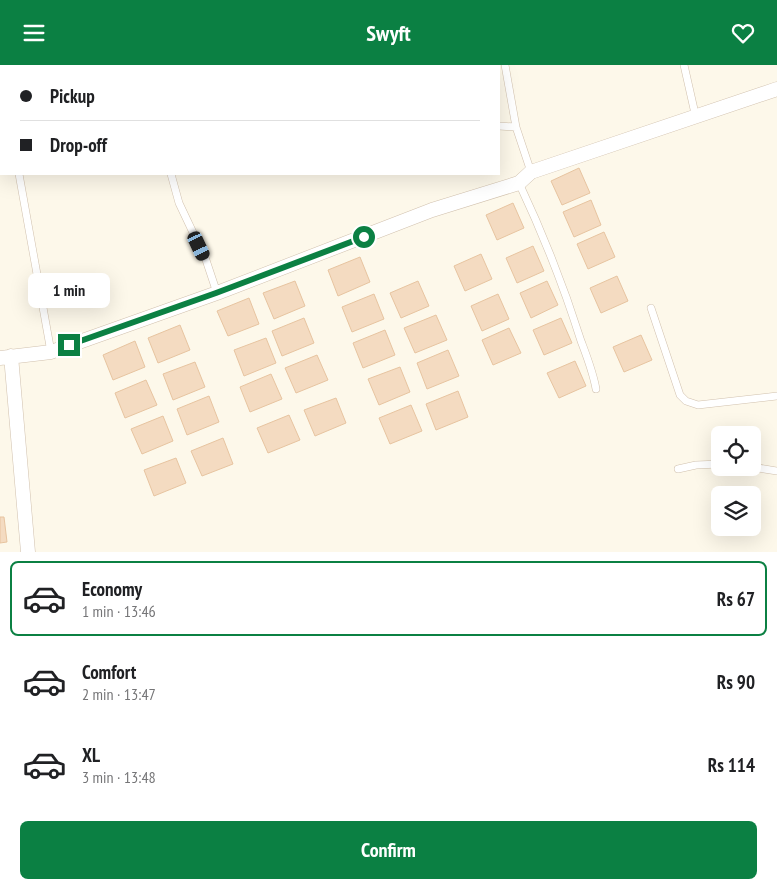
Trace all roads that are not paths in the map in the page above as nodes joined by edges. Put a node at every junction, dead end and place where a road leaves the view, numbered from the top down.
1 (505, 65) edge
2 (684, 65) edge
3 (777, 89) edge
4 (696, 118) junction
5 (500, 126) edge
6 (516, 127) junction
7 (531, 173) junction
8 (18, 175) edge
9 (171, 175) edge
10 (520, 183) junction
11 (216, 293) junction
12 (652, 308) dead end
13 (51, 352) junction
14 (6, 357) edge
15 (596, 389) dead end
16 (777, 396) edge
17 (711, 464) edge
18 (761, 468) edge
19 (678, 469) dead end
20 (777, 471) edge
21 (28, 551) edge

1 - 6 lane
2 - 4 lane
3 - 4 street
4 - 7 street
5 - 6 lane
6 - 7 lane
7 - 10 street
8 - 13 lane
9 - 11 lane
10 - 11 street
10 - 15 lane
11 - 13 street
12 - 16 lane
13 - 14 street
14 - 21 street
17 - 19 lane
18 - 20 lane

